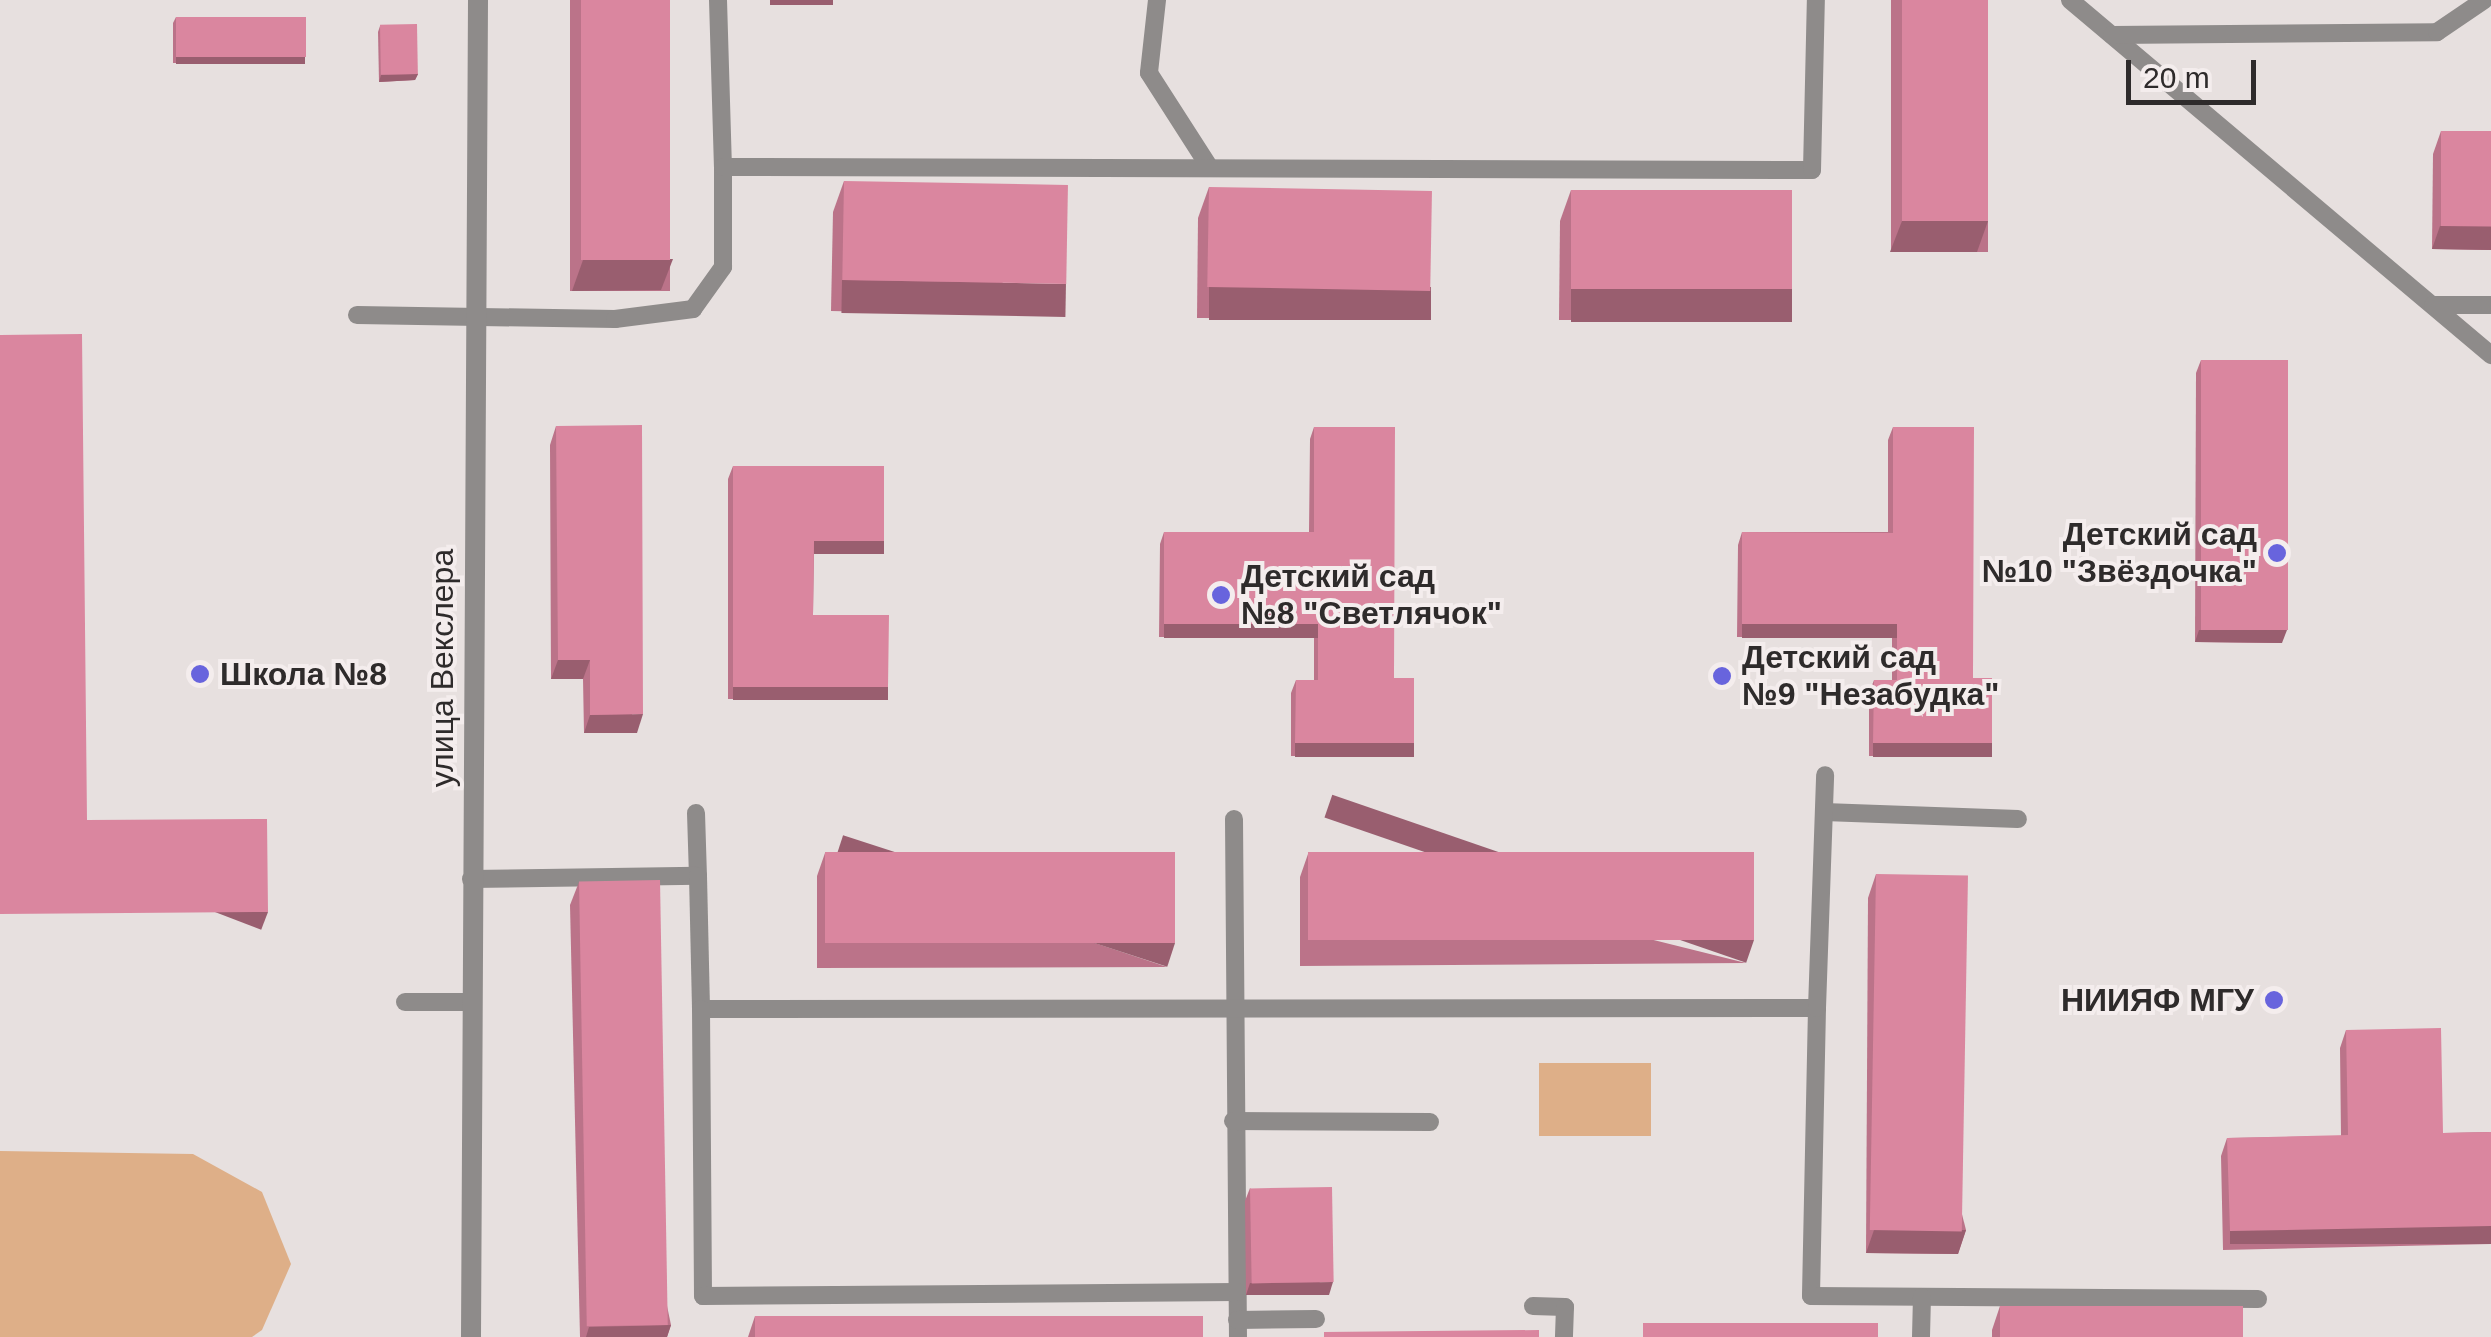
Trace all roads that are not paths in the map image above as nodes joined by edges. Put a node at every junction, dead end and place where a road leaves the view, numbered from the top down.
1 (478, 0) edge
2 (718, 0) edge
3 (1158, 0) edge
4 (1816, 0) edge
5 (2070, 0) edge
6 (2484, 0) edge
7 (2112, 36) junction
8 (723, 167) junction
9 (1210, 168) junction
10 (2491, 305) edge
11 (2433, 306) junction
12 (357, 315) dead end
13 (472, 318) junction
14 (2491, 355) edge
15 (1825, 775) dead end
16 (1824, 812) junction
17 (696, 814) dead end
18 (2018, 818) dead end
19 (1234, 819) dead end
20 (698, 876) junction
21 (472, 880) junction
22 (405, 1002) dead end
23 (471, 1002) junction
24 (1231, 1007) junction
25 (1817, 1008) junction
26 (700, 1009) junction
27 (1233, 1121) junction
28 (1430, 1122) dead end
29 (1237, 1292) junction
30 (1922, 1297) junction
31 (2258, 1299) dead end
32 (1533, 1306) dead end
33 (1316, 1320) dead end
34 (1237, 1328) edge
35 (470, 1337) edge
36 (1564, 1337) edge
37 (1921, 1337) edge

1 - 13 street, улица Векслера
2 - 8 lane
3 - 9 lane
4 - 9 lane
5 - 7 lane
6 - 7 lane
7 - 11 lane
8 - 9 lane
8 - 13 lane
10 - 11 lane
11 - 14 lane
12 - 13 lane
13 - 21 street, улица Векслера
15 - 16 lane
16 - 18 lane
16 - 25 lane
17 - 20 lane
19 - 24 lane
20 - 21 lane
20 - 26 lane
21 - 23 street, улица Векслера
22 - 23 lane
23 - 35 street, улица Векслера
24 - 25 lane
24 - 26 lane
24 - 27 lane
25 - 30 lane
26 - 29 lane
27 - 28 lane
27 - 29 lane
29 - 34 lane
30 - 31 lane
30 - 37 lane
32 - 36 lane
33 - 34 lane

